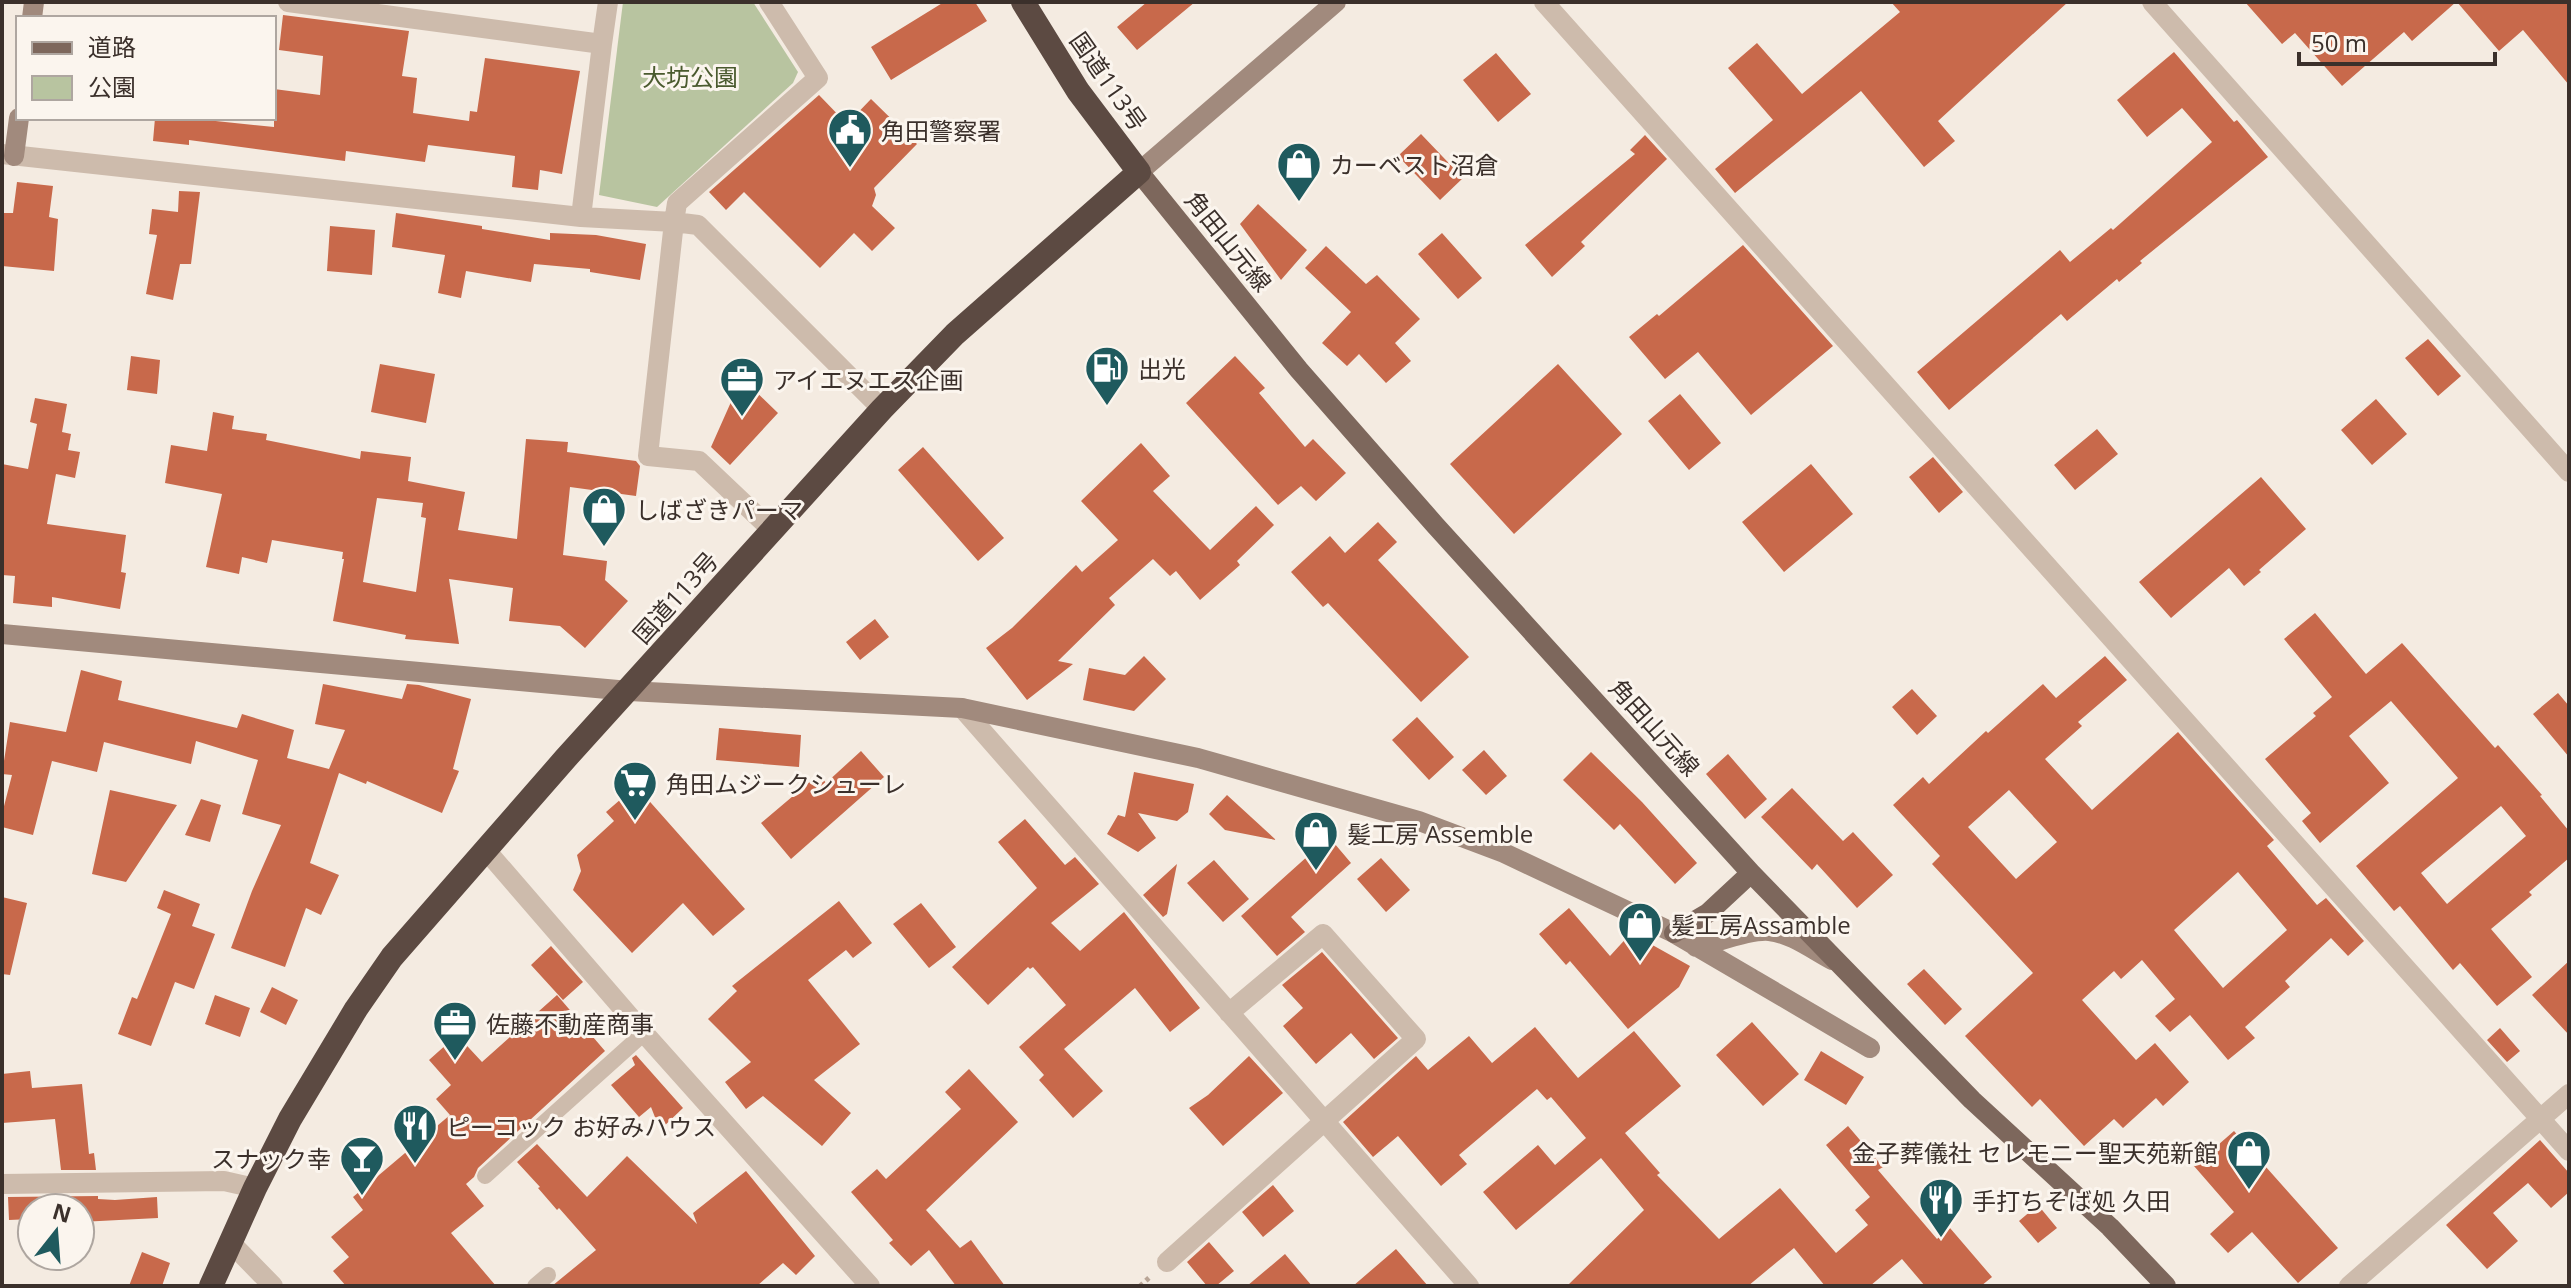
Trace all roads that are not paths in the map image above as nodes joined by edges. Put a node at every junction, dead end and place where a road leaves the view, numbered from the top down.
1 (288, 2) edge
2 (608, 2) edge
3 (769, 2) edge
4 (1023, 2) edge
5 (1336, 2) edge
6 (1544, 2) edge
7 (2152, 2) edge
8 (602, 44) junction
9 (18, 120) edge
10 (8, 155) edge
11 (1139, 172) junction
12 (581, 217) junction
13 (674, 222) junction
14 (882, 409) junction
15 (2569, 472) edge
16 (772, 530) junction
17 (2, 634) edge
18 (629, 691) junction
19 (962, 708) junction
20 (485, 849) junction
21 (1751, 873) junction
22 (1674, 933) junction
23 (1696, 947) junction
24 (1836, 962) junction
25 (1229, 1013) junction
26 (644, 1033) junction
27 (1870, 1048) dead end
28 (2569, 1094) edge
29 (2540, 1119) junction
30 (1324, 1121) junction
31 (2569, 1151) edge
32 (485, 1176) dead end
33 (2, 1184) edge
34 (255, 1188) junction
35 (231, 1243) junction
36 (1167, 1262) dead end
37 (211, 1286) edge
38 (273, 1286) edge
39 (870, 1286) edge
40 (1469, 1286) edge
41 (2166, 1286) edge
42 (2349, 1286) edge

1 - 8 street
2 - 8 street
3 - 13 street
4 - 11 highway, 国道113号
5 - 11 street
6 - 29 street
7 - 15 street
8 - 12 street
9 - 10 street
10 - 12 street
11 - 14 highway, 国道113号
11 - 21 main road, 角田山元線
12 - 13 street
13 - 14 street
13 - 16 street
14 - 16 highway, 国道113号
16 - 18 highway, 国道113号
17 - 18 street
18 - 19 street
18 - 20 highway, 国道113号
19 - 22 street
19 - 25 street
20 - 26 street
20 - 34 highway, 国道113号
21 - 22 main road
21 - 24 main road, 角田山元線
22 - 23 street
23 - 24 street
23 - 27 street
24 - 41 main road, 角田山元線
25 - 30 street
25 - 30 street
26 - 32 lane
26 - 39 street
28 - 29 street
29 - 31 street
29 - 42 street
30 - 36 street
30 - 40 street
33 - 34 street
34 - 35 highway, 国道113号
35 - 37 highway, 国道113号
35 - 38 street

